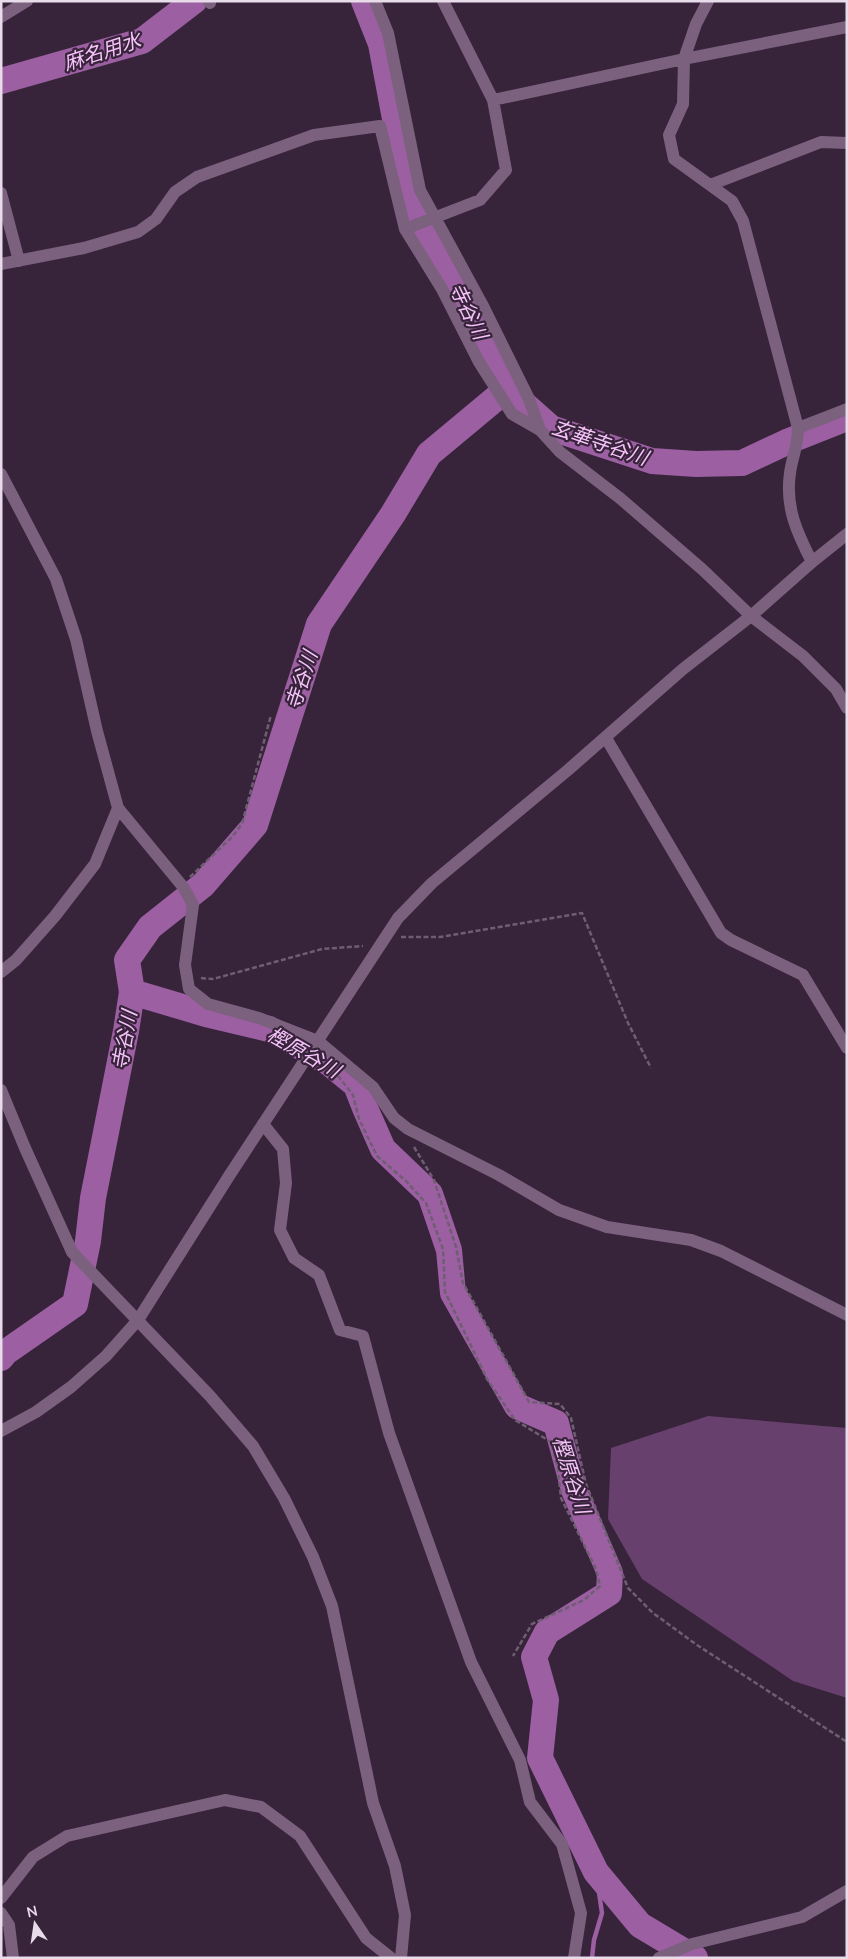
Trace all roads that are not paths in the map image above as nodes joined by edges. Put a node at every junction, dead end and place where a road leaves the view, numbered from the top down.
1 (27, 1) edge
2 (375, 1) edge
3 (443, 1) edge
4 (708, 1) edge
5 (1, 17) edge
6 (847, 26) edge
7 (684, 59) junction
8 (493, 100) junction
9 (847, 143) edge
10 (710, 185) junction
11 (1, 193) edge
12 (435, 218) junction
13 (405, 229) junction
14 (19, 261) junction
15 (1, 264) edge
16 (847, 409) edge
17 (798, 428) junction
18 (540, 430) junction
19 (1, 474) edge
20 (847, 534) edge
21 (812, 562) junction
22 (751, 616) junction
23 (847, 708) edge
24 (606, 738) junction
25 (118, 808) junction
26 (1, 972) edge
27 (318, 1041) junction
28 (847, 1048) edge
29 (1, 1090) edge
30 (263, 1124) junction
31 (847, 1315) edge
32 (138, 1320) junction
33 (1, 1431) edge
34 (846, 1894) edge
35 (1, 1898) edge
36 (1, 1913) edge
37 (13, 1958) edge
38 (391, 1958) edge
39 (401, 1958) edge
40 (574, 1958) edge
41 (659, 1958) edge

1 - 5 street
2 - 12 street
3 - 8 street
4 - 7 street
6 - 7 street
7 - 8 street
7 - 10 street
8 - 12 street
9 - 10 street
10 - 17 street
11 - 14 street
12 - 13 street
12 - 18 street
13 - 14 street
13 - 18 street
14 - 15 street
16 - 17 street
17 - 21 street
18 - 22 street
19 - 25 street
20 - 21 street
21 - 22 street
22 - 23 street
22 - 24 street
24 - 27 street
24 - 28 street
25 - 26 street
25 - 27 street
27 - 30 street
27 - 31 street
29 - 32 street
30 - 32 street
30 - 40 street
32 - 33 street
32 - 39 street
34 - 41 street
35 - 38 street
36 - 37 street

